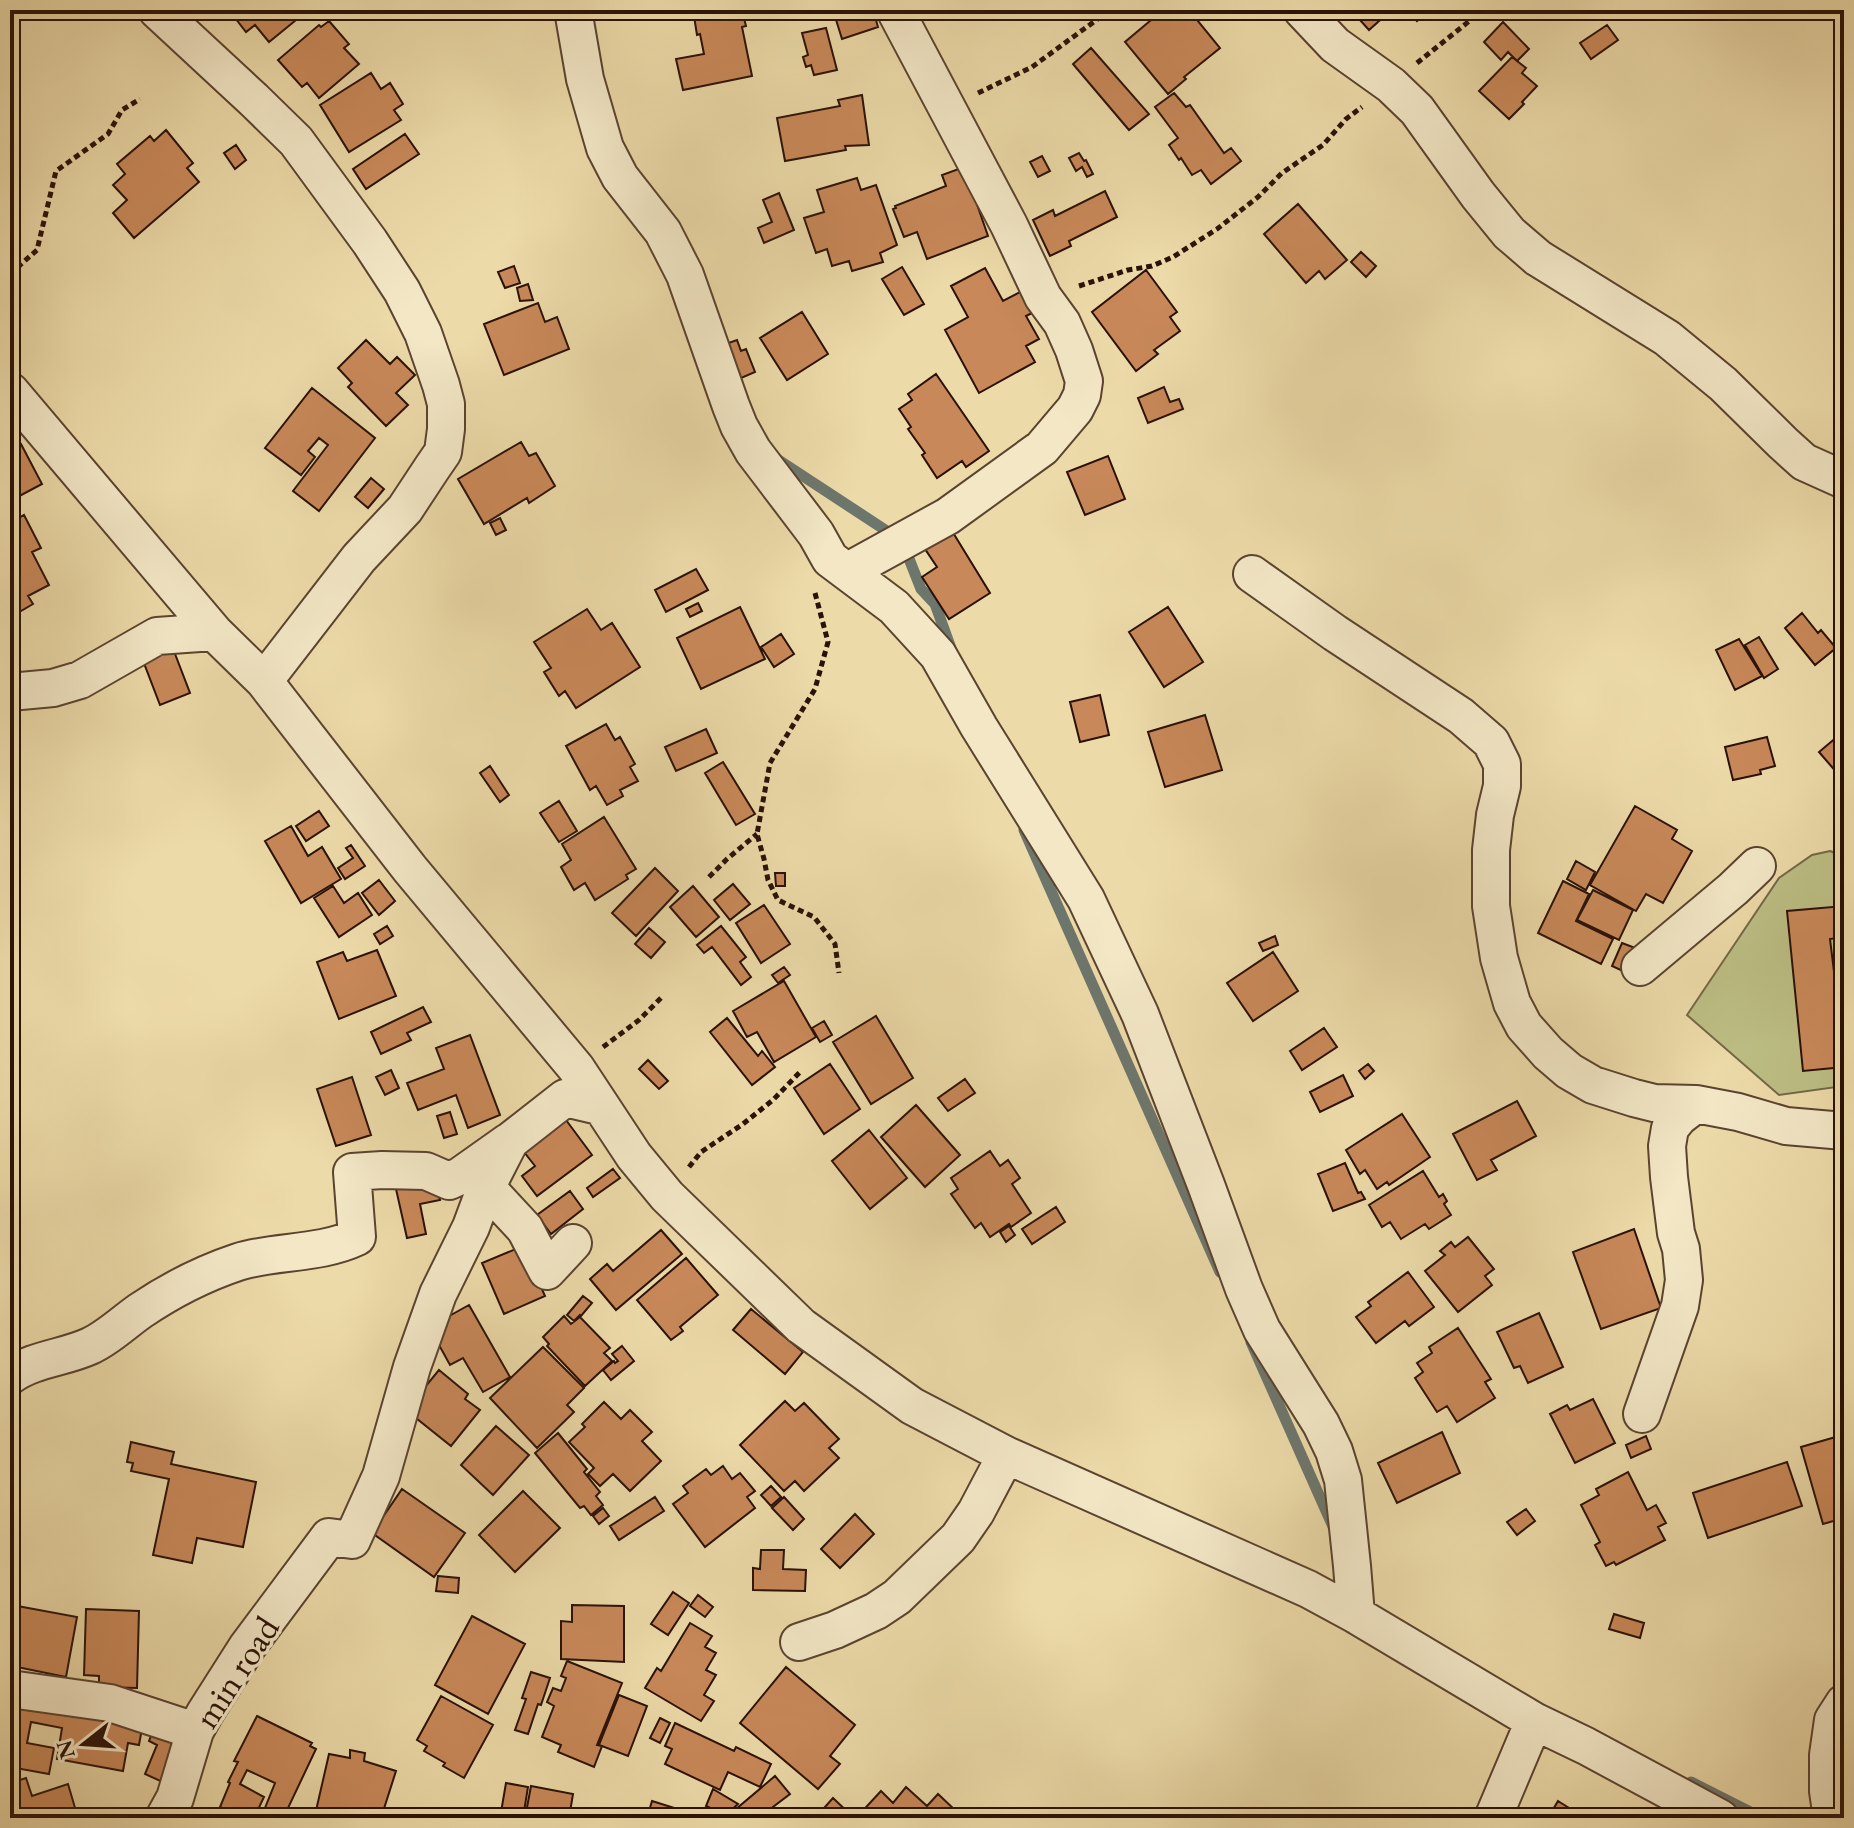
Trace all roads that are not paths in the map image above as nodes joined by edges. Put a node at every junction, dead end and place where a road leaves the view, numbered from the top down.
1 (157, 10) edge
2 (573, 10) edge
3 (895, 10) edge
4 (1302, 10) edge
5 (10, 391) edge
6 (1844, 480) edge
7 (839, 565) junction
8 (1252, 574) dead end
9 (214, 632) junction
10 (264, 681) junction
11 (10, 692) edge
12 (1757, 866) dead end
13 (1640, 967) dead end
14 (1696, 1104) junction
15 (599, 1106) junction
16 (1844, 1131) edge
17 (510, 1141) junction
18 (487, 1188) junction
19 (573, 1243) dead end
20 (10, 1376) edge
21 (1642, 1414) dead end
22 (1006, 1455) junction
23 (1356, 1615) junction
24 (799, 1642) dead end
25 (10, 1689) edge
26 (1844, 1703) edge
27 (1534, 1721) junction
28 (195, 1731) junction
29 (164, 1818) edge
30 (1493, 1818) edge
31 (1720, 1818) edge
32 (1832, 1818) edge

1 - 10 street
2 - 7 street
3 - 7 street
4 - 6 street
5 - 9 street
7 - 23 street
8 - 14 street
9 - 10 street
9 - 11 street
10 - 15 street
12 - 13 street
14 - 16 street
14 - 21 street
15 - 17 street
15 - 22 street
17 - 18 street
17 - 20 street
18 - 19 street
18 - 28 street, min road
22 - 23 street
22 - 24 street
23 - 27 street
25 - 28 street
26 - 32 street
27 - 30 street
27 - 31 street
28 - 29 street, min road

